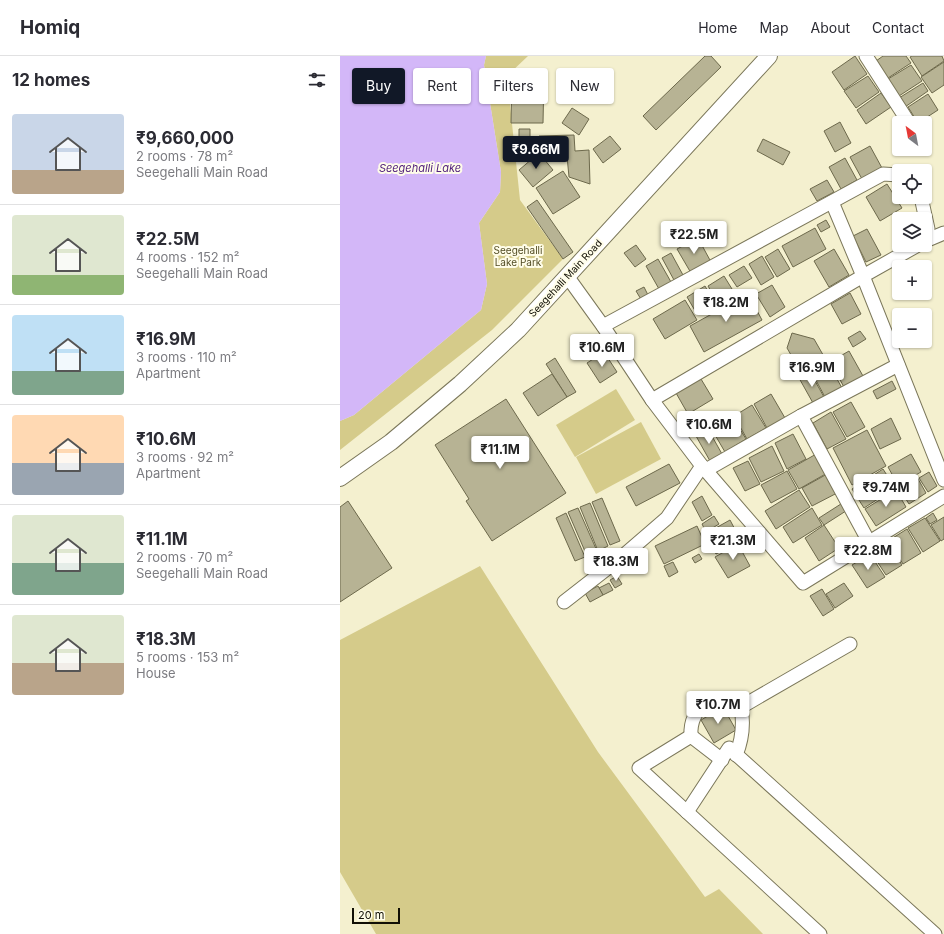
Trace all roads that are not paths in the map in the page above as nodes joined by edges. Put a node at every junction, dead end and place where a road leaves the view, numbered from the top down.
1 (769, 56) edge
2 (866, 56) edge
3 (905, 116) edge
4 (892, 175) edge
5 (832, 202) junction
6 (944, 233) edge
7 (932, 238) edge
8 (906, 252) edge
9 (567, 276) junction
10 (863, 276) junction
11 (602, 326) junction
12 (898, 365) junction
13 (652, 400) junction
14 (801, 416) junction
15 (704, 468) junction
16 (340, 478) edge
17 (944, 480) edge
18 (944, 496) edge
19 (869, 542) junction
20 (564, 602) dead end
21 (850, 644) dead end
22 (741, 707) junction
23 (691, 736) junction
24 (736, 755) junction
25 (722, 760) junction
26 (688, 812) junction
27 (820, 934) edge
28 (935, 934) edge

1 - 9 street, Seegehalli Main Road
2 - 3 street
4 - 5 street
5 - 10 street
5 - 11 street
6 - 7 street
8 - 10 street
9 - 11 street
9 - 16 street, Seegehalli Main Road
10 - 12 street
10 - 13 street
11 - 13 street
12 - 14 street
12 - 17 street
13 - 15 street
14 - 15 street
14 - 19 street
15 - 19 street
15 - 20 street
18 - 19 street
21 - 22 street
22 - 23 street
22 - 24 street
23 - 25 street
23 - 26 street
24 - 25 street
24 - 28 street
25 - 26 street
26 - 27 street

